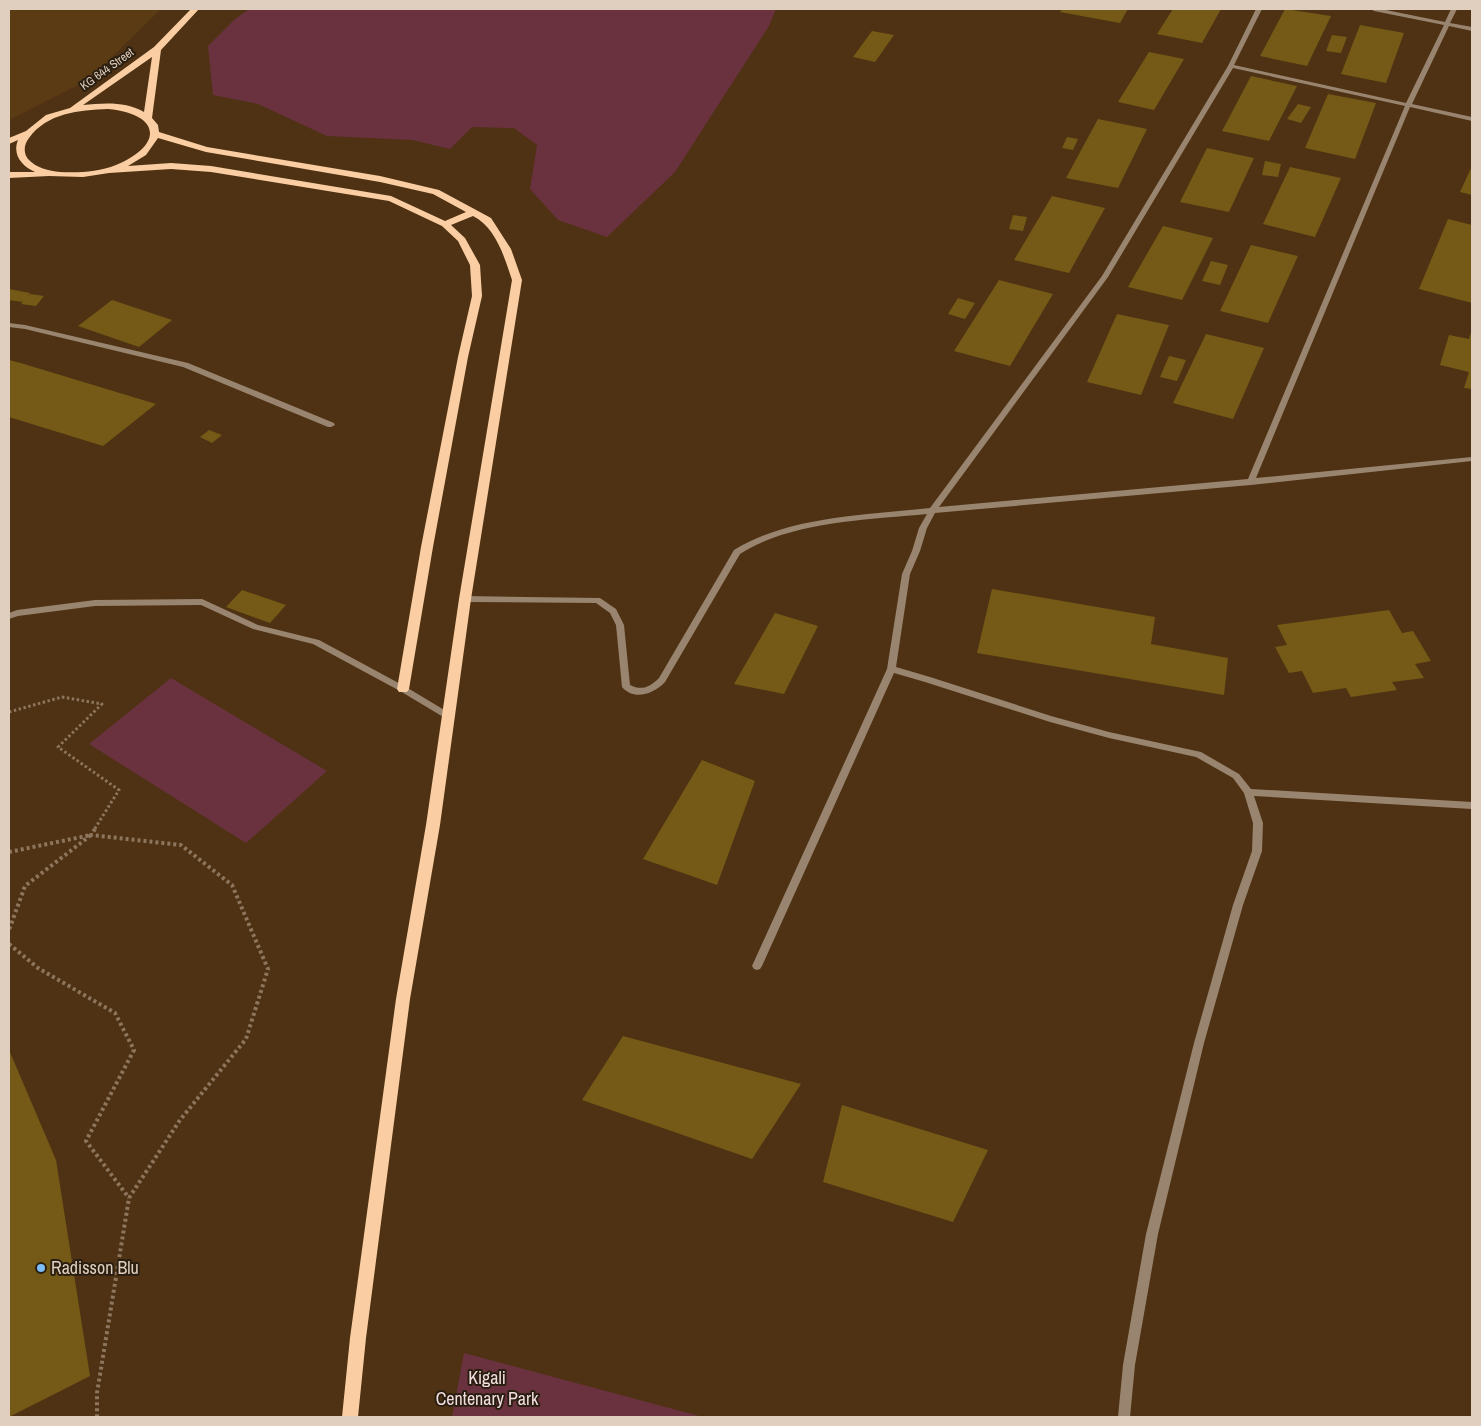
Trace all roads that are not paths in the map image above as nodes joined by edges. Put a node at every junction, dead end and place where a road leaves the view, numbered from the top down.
1 (195, 9) edge
2 (1259, 9) edge
3 (1374, 9) edge
4 (1454, 9) edge
5 (1447, 24) junction
6 (1472, 29) edge
7 (157, 49) junction
8 (1231, 66) junction
9 (1408, 105) junction
10 (73, 110) junction
11 (148, 118) junction
12 (1472, 118) edge
13 (27, 133) junction
14 (155, 134) junction
15 (9, 141) edge
16 (109, 170) junction
17 (51, 174) junction
18 (9, 176) edge
19 (473, 212) junction
20 (445, 224) junction
21 (9, 325) edge
22 (331, 425) dead end
23 (1472, 459) edge
24 (1251, 482) junction
25 (933, 510) junction
26 (465, 599) junction
27 (9, 616) edge
28 (891, 669) junction
29 (403, 689) junction
30 (448, 716) junction
31 (1248, 792) junction
32 (1472, 805) edge
33 (757, 966) dead end
34 (350, 1417) edge
35 (1124, 1417) edge

1 - 7 main road, KG 644 Street
2 - 8 lane
3 - 5 lane
4 - 5 lane
5 - 6 lane
5 - 9 lane
7 - 10 main road, KG 644 Street
7 - 11 main road, KG 644 Street
8 - 9 lane
8 - 25 lane
9 - 12 lane
9 - 24 lane
10 - 11 main road
10 - 13 main road
11 - 14 main road
13 - 15 main road
13 - 17 main road
14 - 16 main road
14 - 19 main road
16 - 17 main road
16 - 20 main road
17 - 18 main road
19 - 20 main road
19 - 26 main road
20 - 29 main road
21 - 22 lane
23 - 24 lane
24 - 25 lane
25 - 26 lane
25 - 28 lane
26 - 30 main road
27 - 29 lane
28 - 31 lane
28 - 33 lane
29 - 30 lane
30 - 34 main road
31 - 32 lane
31 - 35 lane

